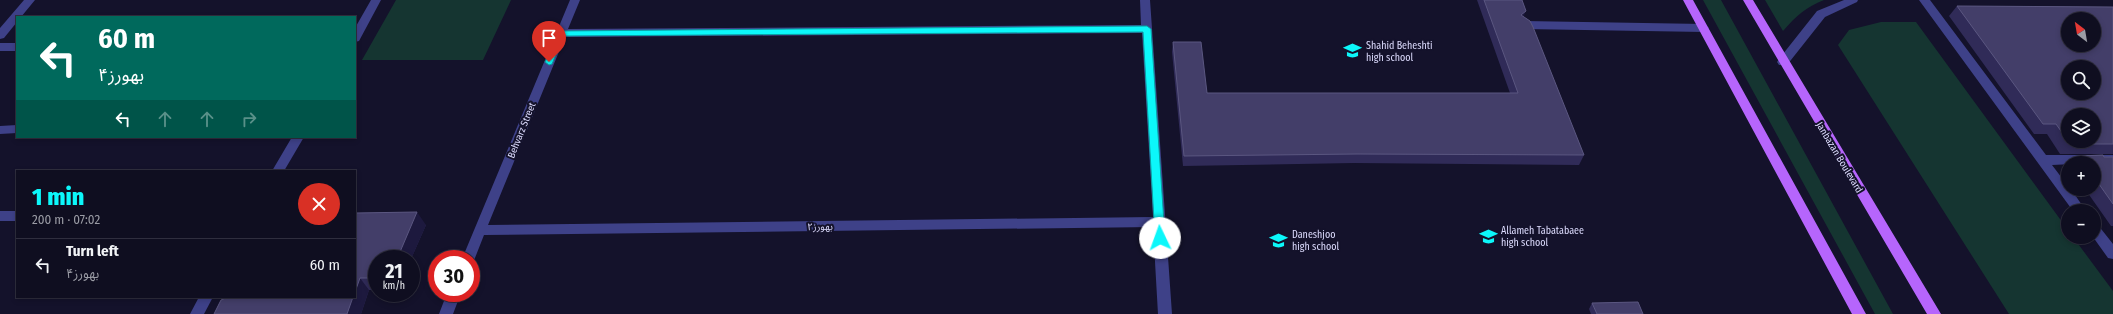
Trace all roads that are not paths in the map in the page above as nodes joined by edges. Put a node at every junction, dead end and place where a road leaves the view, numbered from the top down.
1 (30, 0) edge
2 (376, 0) edge
3 (575, 0) edge
4 (1145, 0) edge
5 (1688, 0) edge
6 (1748, 0) edge
7 (1853, 0) edge
8 (1924, 0) edge
9 (16, 16) edge
10 (16, 16) edge
11 (1524, 25) edge
12 (1704, 28) junction
13 (1147, 29) junction
14 (561, 34) junction
15 (0, 35) edge
16 (356, 36) edge
17 (0, 47) edge
18 (16, 47) edge
19 (1783, 62) junction
20 (16, 129) edge
21 (0, 130) edge
22 (297, 138) edge
23 (2041, 160) junction
24 (2113, 160) edge
25 (279, 170) edge
26 (2075, 204) edge
27 (0, 216) edge
28 (16, 216) edge
29 (1159, 222) junction
30 (480, 230) junction
31 (2101, 238) edge
32 (472, 250) edge
33 (2113, 254) edge
34 (205, 298) edge
35 (451, 302) edge
36 (196, 314) edge
37 (446, 314) edge
38 (1165, 314) edge
39 (1859, 314) edge
40 (1934, 314) edge

1 - 10 street
2 - 16 street
3 - 14 street, Behvarz Street
4 - 13 street
5 - 12 main road
6 - 19 main road, Janbazan Boulevard
7 - 19 street
8 - 23 street
9 - 15 street
11 - 12 street
12 - 39 main road
13 - 14 street
13 - 29 street
14 - 30 street, Behvarz Street
17 - 18 street
19 - 40 main road, Janbazan Boulevard
20 - 21 street
22 - 25 street
23 - 24 street
23 - 26 street
27 - 28 street
29 - 30 street, بهورز۲
29 - 38 street
30 - 32 street, Behvarz Street
31 - 33 street
34 - 36 street
35 - 37 street

